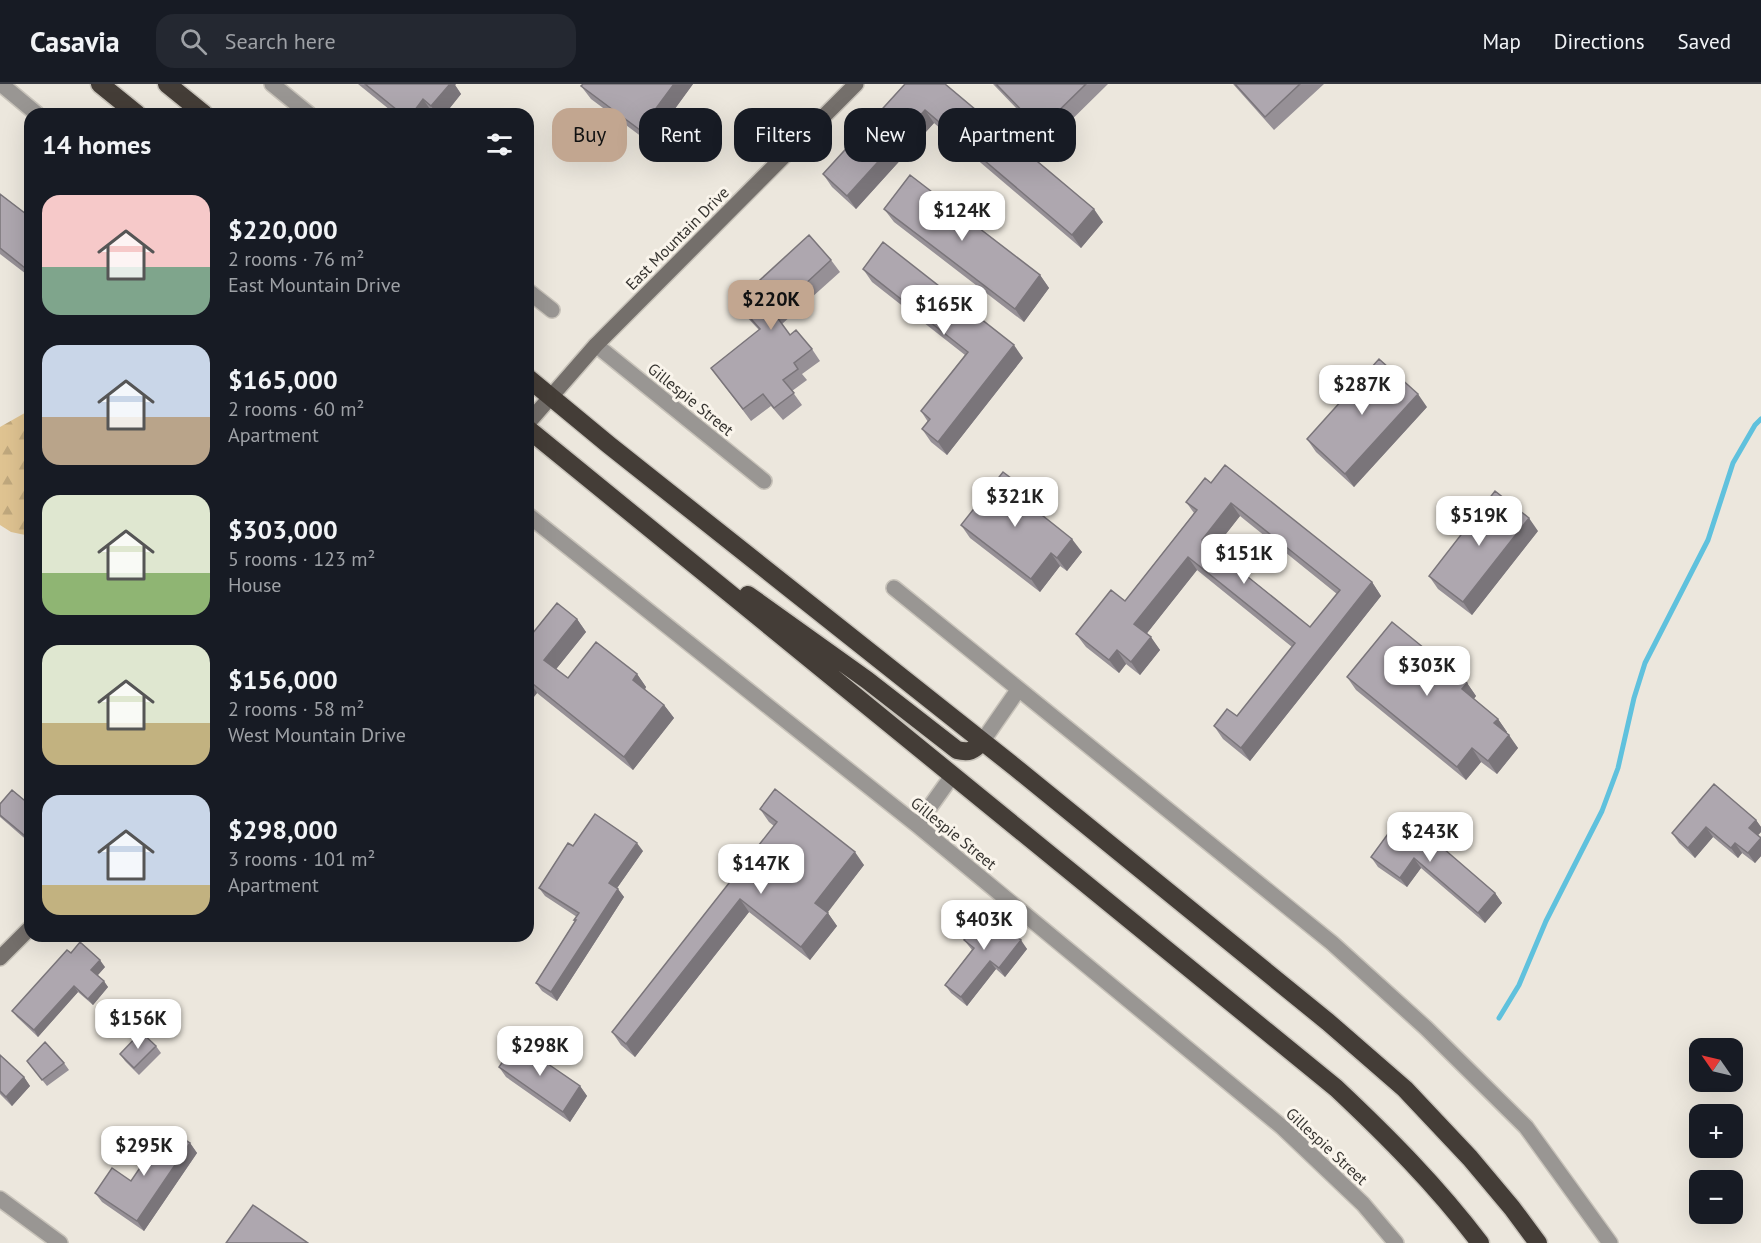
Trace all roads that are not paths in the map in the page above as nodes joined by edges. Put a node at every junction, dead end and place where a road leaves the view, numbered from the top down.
1 (1, 84) edge
2 (100, 84) edge
3 (167, 84) edge
4 (272, 84) edge
5 (856, 84) edge
6 (30, 108) edge
7 (130, 108) edge
8 (197, 108) edge
9 (302, 108) edge
10 (534, 296) edge
11 (552, 310) dead end
12 (596, 345) junction
13 (534, 383) edge
14 (550, 398) junction
15 (534, 416) edge
16 (534, 434) edge
17 (764, 481) dead end
18 (534, 520) edge
19 (691, 561) junction
20 (894, 588) dead end
21 (1018, 690) junction
22 (982, 742) junction
23 (952, 776) junction
24 (917, 825) junction
25 (24, 934) edge
26 (0, 958) edge
27 (0, 1199) edge
28 (60, 1243) edge
29 (1396, 1243) edge
30 (1480, 1243) edge
31 (1538, 1243) edge
32 (1610, 1243) edge

1 - 6 street
2 - 7 highway
3 - 8 highway
4 - 9 street
5 - 12 street, East Mountain Drive
10 - 11 street
12 - 14 street, East Mountain Drive
12 - 17 street, Gillespie Street
13 - 14 highway
14 - 15 street, East Mountain Drive
14 - 22 highway
16 - 19 highway
18 - 24 street, Gillespie Street
19 - 22 highway
19 - 23 highway
20 - 21 street
21 - 22 street
21 - 32 street
22 - 31 highway
23 - 24 street
23 - 30 highway
24 - 29 street, Gillespie Street
25 - 26 street
27 - 28 street

